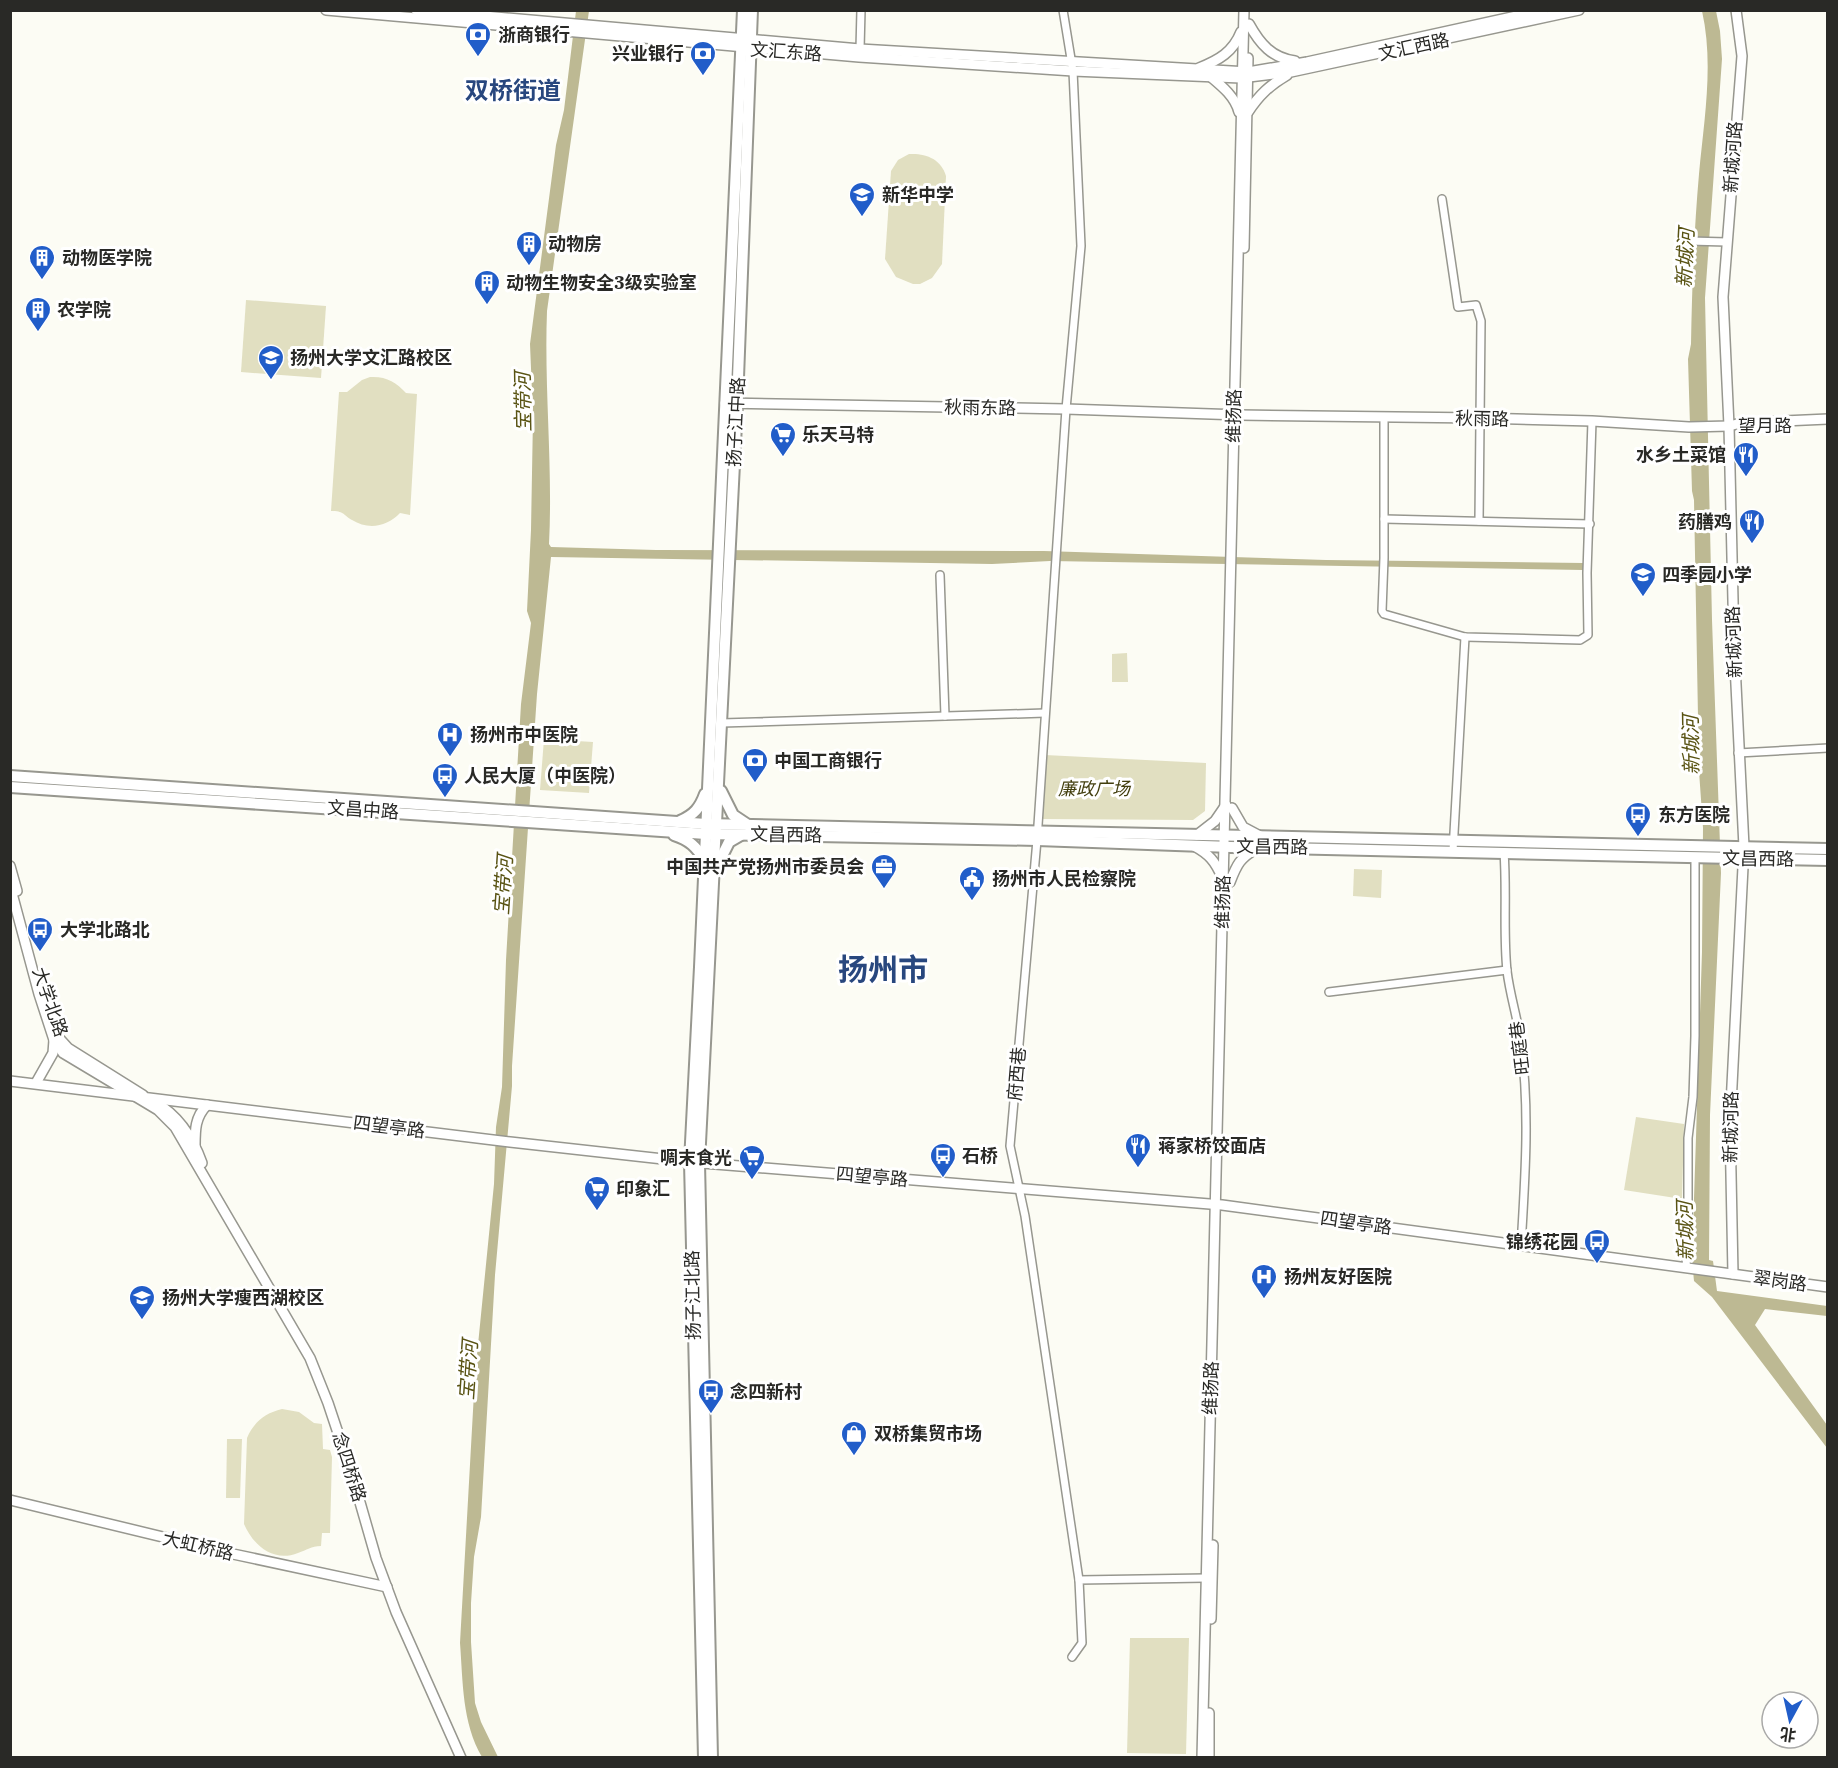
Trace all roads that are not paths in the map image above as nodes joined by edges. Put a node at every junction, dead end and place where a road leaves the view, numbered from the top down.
1 (326, 10) edge
2 (416, 10) edge
3 (743, 10) edge
4 (752, 10) edge
5 (861, 10) edge
6 (1063, 10) edge
7 (1244, 10) edge
8 (1250, 10) edge
9 (1544, 10) edge
10 (1579, 10) edge
11 (1736, 10) edge
12 (1247, 24) junction
13 (550, 27) junction
14 (745, 44) junction
15 (860, 49) junction
16 (1307, 62) junction
17 (1072, 67) junction
18 (1196, 69) junction
19 (1291, 72) junction
20 (1245, 75) junction
21 (1211, 77) junction
22 (1244, 115) junction
23 (1442, 199) dead end
24 (1689, 242) dead end
25 (1727, 242) junction
26 (731, 404) junction
27 (1066, 409) junction
28 (1237, 415) junction
29 (1384, 418) junction
30 (1479, 418) junction
31 (1827, 419) edge
32 (1592, 421) junction
33 (1827, 424) edge
34 (1729, 426) junction
35 (1384, 519) junction
36 (1479, 521) junction
37 (1590, 524) junction
38 (723, 562) junction
39 (940, 575) dead end
40 (1465, 637) junction
41 (1045, 713) junction
42 (945, 716) junction
43 (722, 723) junction
44 (1827, 748) edge
45 (1738, 753) junction
46 (10, 776) edge
47 (713, 784) junction
48 (10, 787) edge
49 (1229, 807) junction
50 (513, 815) junction
51 (535, 817) junction
52 (677, 822) junction
53 (711, 829) junction
54 (651, 830) junction
55 (746, 830) junction
56 (1037, 835) junction
57 (1194, 840) junction
58 (1228, 841) junction
59 (1259, 842) junction
60 (1454, 846) junction
61 (1827, 849) edge
62 (1504, 852) junction
63 (1744, 853) junction
64 (1697, 858) junction
65 (1827, 860) edge
66 (705, 861) junction
67 (10, 866) edge
68 (714, 872) junction
69 (1227, 881) junction
70 (10, 886) edge
71 (1507, 970) junction
72 (1329, 992) dead end
73 (54, 1040) junction
74 (10, 1081) edge
75 (36, 1083) junction
76 (130, 1095) junction
77 (146, 1097) junction
78 (207, 1105) junction
79 (195, 1146) junction
80 (694, 1162) junction
81 (211, 1188) junction
82 (1020, 1190) junction
83 (1219, 1205) junction
84 (1521, 1246) junction
85 (1689, 1268) junction
86 (1733, 1274) junction
87 (1827, 1287) edge
88 (10, 1500) edge
89 (1206, 1578) junction
90 (1080, 1580) junction
91 (387, 1587) junction
92 (1072, 1657) dead end
93 (461, 1758) edge
94 (704, 1758) edge
95 (712, 1758) edge
96 (1202, 1758) edge
97 (1209, 1758) edge

1 - 13 street, 文汇东路
2 - 13 street, 文汇东路
3 - 14 main road, 扬子江中路
4 - 14 main road, 扬子江中路
5 - 15 street
6 - 17 street, 府西巷
7 - 12 street, 维扬路
8 - 12 street, 维扬路
9 - 16 street, 文汇西路
10 - 19 street, 文汇西路
11 - 25 street, 新城河路
12 - 16 street
12 - 18 street
12 - 20 street, 维扬路
13 - 14 street, 文汇东路
14 - 15 street, 文汇东路
14 - 17 street, 文汇东路
14 - 26 main road, 扬子江中路
15 - 17 street, 文汇东路
16 - 20 street, 文汇西路
17 - 18 street, 文汇东路
17 - 21 street, 文汇东路
17 - 27 street, 府西巷
18 - 20 street, 文汇东路
19 - 20 street, 文汇西路
19 - 22 street
20 - 21 street, 文汇东路
20 - 22 street, 维扬路
21 - 22 street
22 - 28 street, 维扬路
23 - 30 street
24 - 25 street
25 - 34 street, 新城河路
26 - 27 street, 秋雨东路
26 - 38 main road, 扬子江中路
27 - 28 street, 秋雨东路
27 - 41 street, 府西巷
28 - 29 street, 秋雨路
28 - 49 street, 维扬路
29 - 30 street, 秋雨路
29 - 35 street
30 - 32 street, 秋雨路
30 - 36 street
31 - 34 street, 望月路
32 - 34 street, 秋雨路
32 - 37 street
33 - 34 street, 望月路
34 - 45 street, 新城河路
35 - 36 street
35 - 40 street
36 - 37 street
37 - 40 street
38 - 43 main road, 扬子江中路
38 - 47 main road, 扬子江中路
39 - 42 street
40 - 60 street
41 - 42 street
41 - 56 street, 府西巷
42 - 43 street
43 - 47 main road, 扬子江中路
44 - 45 street
45 - 63 street, 新城河路
46 - 50 main road, 文昌中路
47 - 52 main road
47 - 53 main road, 扬子江中路
47 - 55 main road
48 - 50 main road, 文昌中路
49 - 57 street
49 - 58 street, 维扬路
49 - 59 street
50 - 51 main road, 文昌中路
51 - 52 main road, 文昌中路
51 - 54 main road, 文昌中路
52 - 53 main road, 文昌中路
53 - 54 main road, 文昌中路
53 - 55 main road, 文昌西路
53 - 66 main road, 扬子江北路
53 - 68 main road, 扬子江北路
54 - 66 main road
55 - 56 main road, 文昌西路
55 - 68 main road
56 - 57 main road, 文昌西路
56 - 82 street, 府西巷
57 - 58 main road, 文昌西路
57 - 69 street
58 - 59 main road, 文昌西路
58 - 69 street, 维扬路
59 - 60 main road, 文昌西路
59 - 69 street
60 - 62 main road, 文昌西路
60 - 63 main road, 文昌西路
61 - 63 main road, 文昌西路
62 - 64 main road, 文昌西路
62 - 71 street, 旺庭巷
63 - 64 main road, 文昌西路
63 - 65 main road, 文昌西路
63 - 86 street, 新城河路
64 - 85 street
66 - 80 main road, 扬子江北路
67 - 77 street, 大学北路
68 - 80 main road, 扬子江北路
69 - 83 street, 维扬路
70 - 73 street, 大学北路
71 - 72 street
71 - 84 street, 旺庭巷
73 - 75 street
73 - 76 street, 大学北路
74 - 75 street, 四望亭路
75 - 76 street, 四望亭路
76 - 77 street, 四望亭路
76 - 81 street, 念四桥路
77 - 78 street, 四望亭路
77 - 79 street, 念四桥路
78 - 79 street
78 - 80 street, 四望亭路
79 - 81 street, 念四桥路
80 - 82 street, 四望亭路
80 - 94 main road, 扬子江北路
80 - 95 main road, 扬子江北路
81 - 91 street, 念四桥路
82 - 83 street, 四望亭路
82 - 90 street, 府西巷
83 - 84 street, 四望亭路
83 - 89 street, 维扬路
83 - 97 street, 维扬路
84 - 85 street, 四望亭路
85 - 86 street, 四望亭路
86 - 87 street, 翠岗路
88 - 91 street, 大虹桥路
89 - 90 street
89 - 96 street, 维扬路
90 - 92 street, 府西巷
91 - 93 street, 念四桥路

